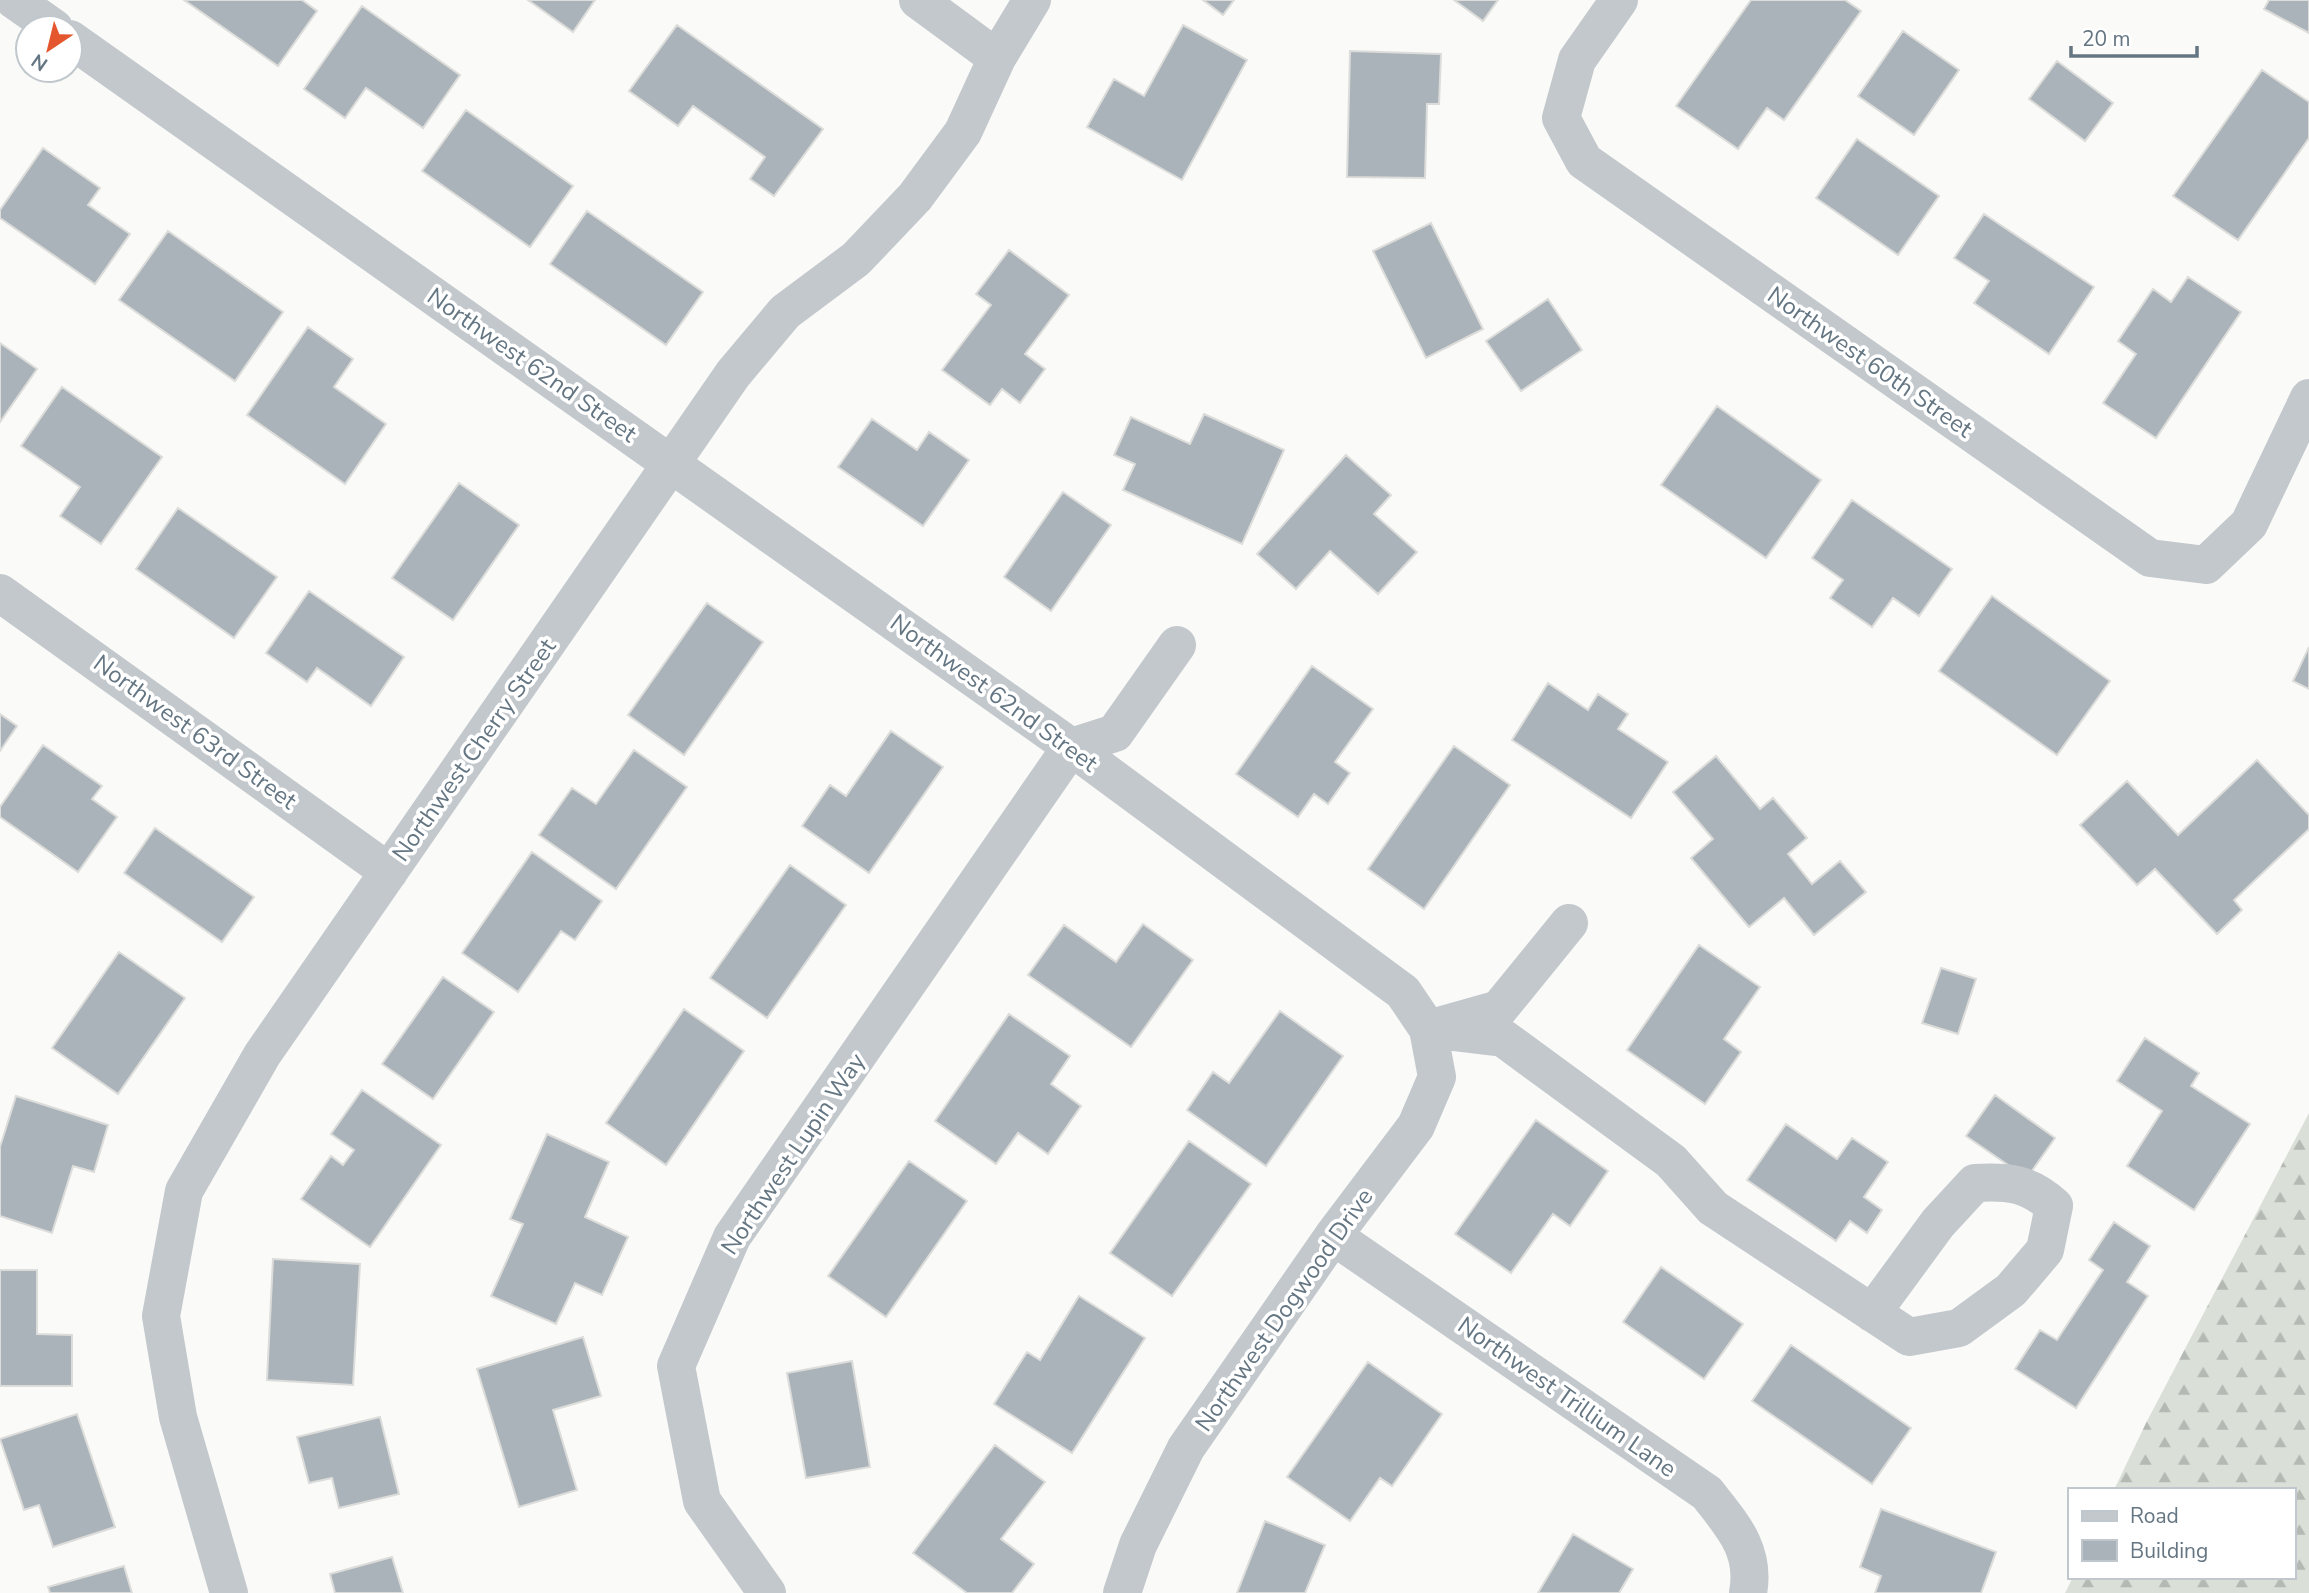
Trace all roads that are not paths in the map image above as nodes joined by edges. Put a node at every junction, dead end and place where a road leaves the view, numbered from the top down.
1 (15, 0) edge
2 (918, 0) edge
3 (1032, 0) edge
4 (1619, 0) edge
5 (34, 14) edge
6 (84, 49) edge
7 (997, 58) junction
8 (2309, 398) edge
9 (673, 465) junction
10 (0, 593) edge
11 (1177, 645) dead end
12 (1072, 747) junction
13 (389, 872) junction
14 (1569, 923) dead end
15 (1428, 1029) junction
16 (1333, 1236) junction
17 (1872, 1313) junction
18 (229, 1593) edge
19 (766, 1593) edge
20 (1122, 1593) edge
21 (1748, 1593) edge

1 - 5 street
2 - 7 street
3 - 7 street, Northwest Cherry Street
4 - 8 street, Northwest 60th Street
6 - 9 street, Northwest 62nd Street
7 - 9 street, Northwest Cherry Street
9 - 12 street, Northwest 62nd Street
9 - 13 street, Northwest Cherry Street
10 - 13 street, Northwest 63rd Street
11 - 12 street
12 - 15 street, Northwest 62nd Street
12 - 19 street, Northwest Lupin Way
13 - 18 street, Northwest Cherry Street
14 - 15 street
15 - 16 street, Northwest Dogwood Drive
15 - 17 street
16 - 20 street, Northwest Dogwood Drive
16 - 21 street, Northwest Trillium Lane
17 - 17 street

